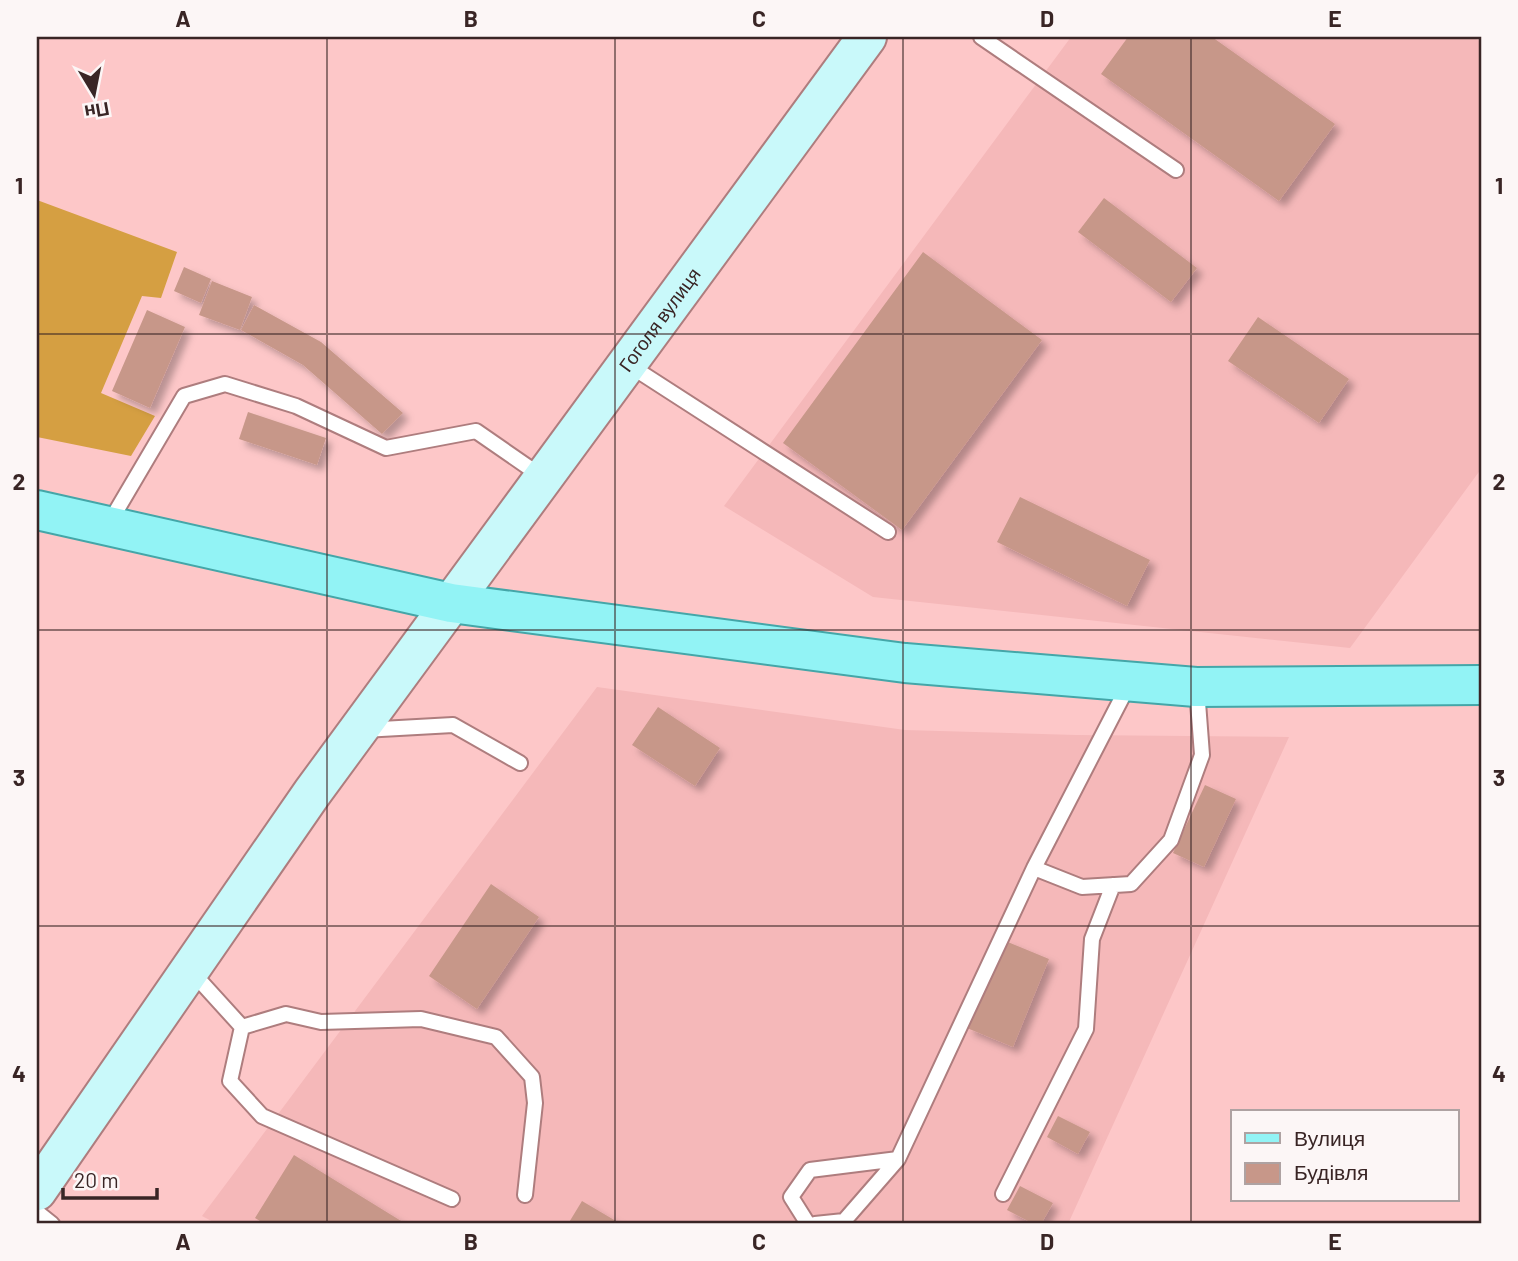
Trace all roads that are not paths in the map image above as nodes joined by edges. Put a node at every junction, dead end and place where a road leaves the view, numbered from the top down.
1 (867, 37) edge
2 (981, 37) edge
3 (1176, 170) dead end
4 (628, 364) junction
5 (545, 479) junction
6 (37, 510) edge
7 (107, 526) junction
8 (888, 532) dead end
9 (451, 603) junction
10 (1129, 682) junction
11 (1481, 685) edge
12 (1196, 687) junction
13 (358, 730) junction
14 (520, 763) dead end
15 (1034, 868) junction
16 (1113, 885) junction
17 (191, 971) junction
18 (242, 1027) junction
19 (898, 1159) junction
20 (37, 1191) edge
21 (1003, 1194) dead end
22 (525, 1195) dead end
23 (452, 1199) dead end
24 (37, 1212) edge
25 (52, 1224) edge
26 (808, 1224) edge
27 (815, 1224) edge

1 - 4 main road, Гоголя вулиця
2 - 3 lane
4 - 5 main road, Гоголя вулиця
4 - 8 lane
5 - 7 lane
5 - 9 main road, Гоголя вулиця
6 - 7 main road
7 - 9 main road
9 - 10 main road
9 - 13 main road, Гоголя вулиця
10 - 12 main road
10 - 15 lane
11 - 12 main road
12 - 16 lane
13 - 14 lane
13 - 17 main road, Гоголя вулиця
15 - 16 lane
15 - 19 lane
16 - 21 lane
17 - 18 lane
17 - 20 main road, Гоголя вулиця
18 - 22 lane
18 - 23 lane
19 - 26 lane
19 - 27 lane
24 - 25 lane

